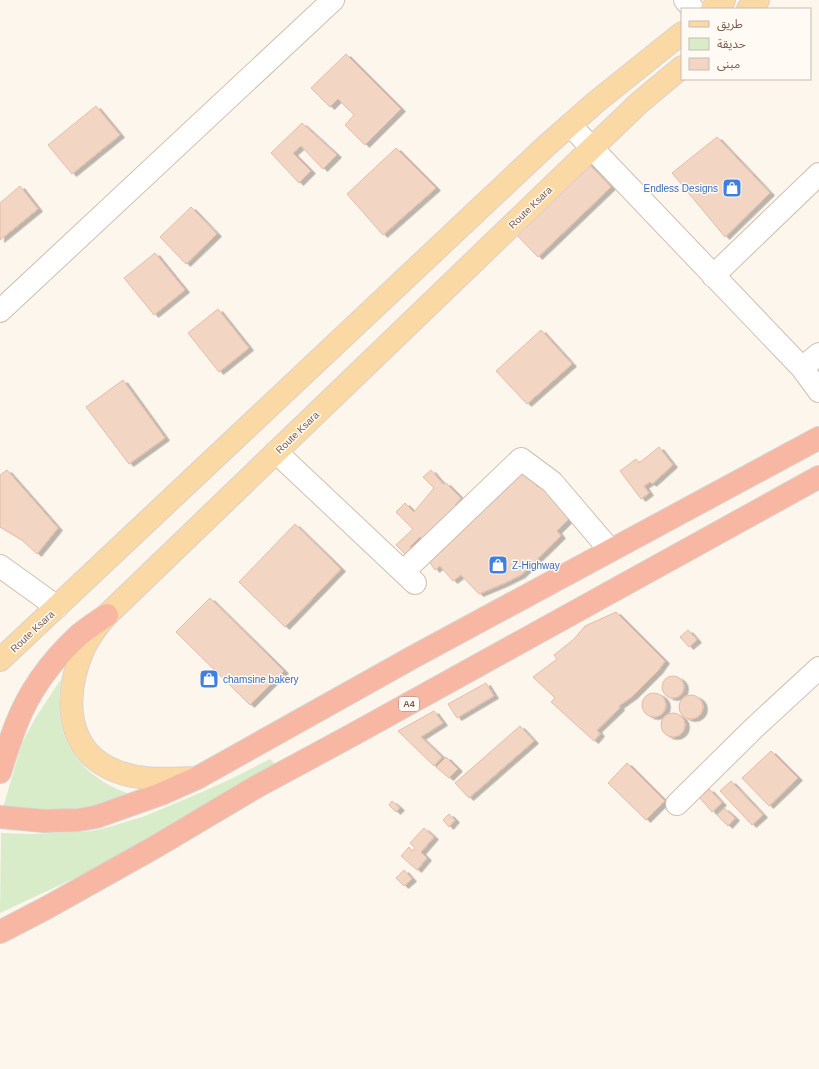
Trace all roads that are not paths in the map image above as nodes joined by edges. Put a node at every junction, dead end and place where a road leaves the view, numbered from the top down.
1 (332, 0) edge
2 (684, 0) edge
3 (724, 0) edge
4 (758, 0) edge
5 (692, 8) edge
6 (713, 8) edge
7 (749, 8) edge
8 (681, 34) edge
9 (681, 68) edge
10 (570, 125) junction
11 (592, 148) junction
12 (819, 174) edge
13 (713, 276) junction
14 (0, 311) edge
15 (819, 354) edge
16 (802, 368) junction
17 (819, 391) edge
18 (819, 438) edge
19 (276, 452) junction
20 (819, 477) edge
21 (610, 550) junction
22 (0, 566) edge
23 (57, 607) junction
24 (107, 615) junction
25 (0, 660) edge
26 (819, 668) edge
27 (0, 772) edge
28 (197, 778) junction
29 (677, 804) dead end
30 (0, 817) edge
31 (0, 932) edge

1 - 14 street
2 - 5 street
3 - 6 main road
4 - 7 main road
8 - 10 main road, Route Ksara
9 - 11 main road, Route Ksara
10 - 11 street
10 - 23 main road, Route Ksara
11 - 13 street
11 - 19 main road, Route Ksara
12 - 13 street
13 - 16 street
15 - 16 street
16 - 17 street
18 - 21 highway
19 - 21 street
19 - 24 main road, Route Ksara
20 - 31 highway, A4
21 - 28 highway
22 - 23 street
23 - 25 main road, Route Ksara
24 - 27 highway
24 - 28 main road, Route Ksara
26 - 29 street
28 - 30 highway

